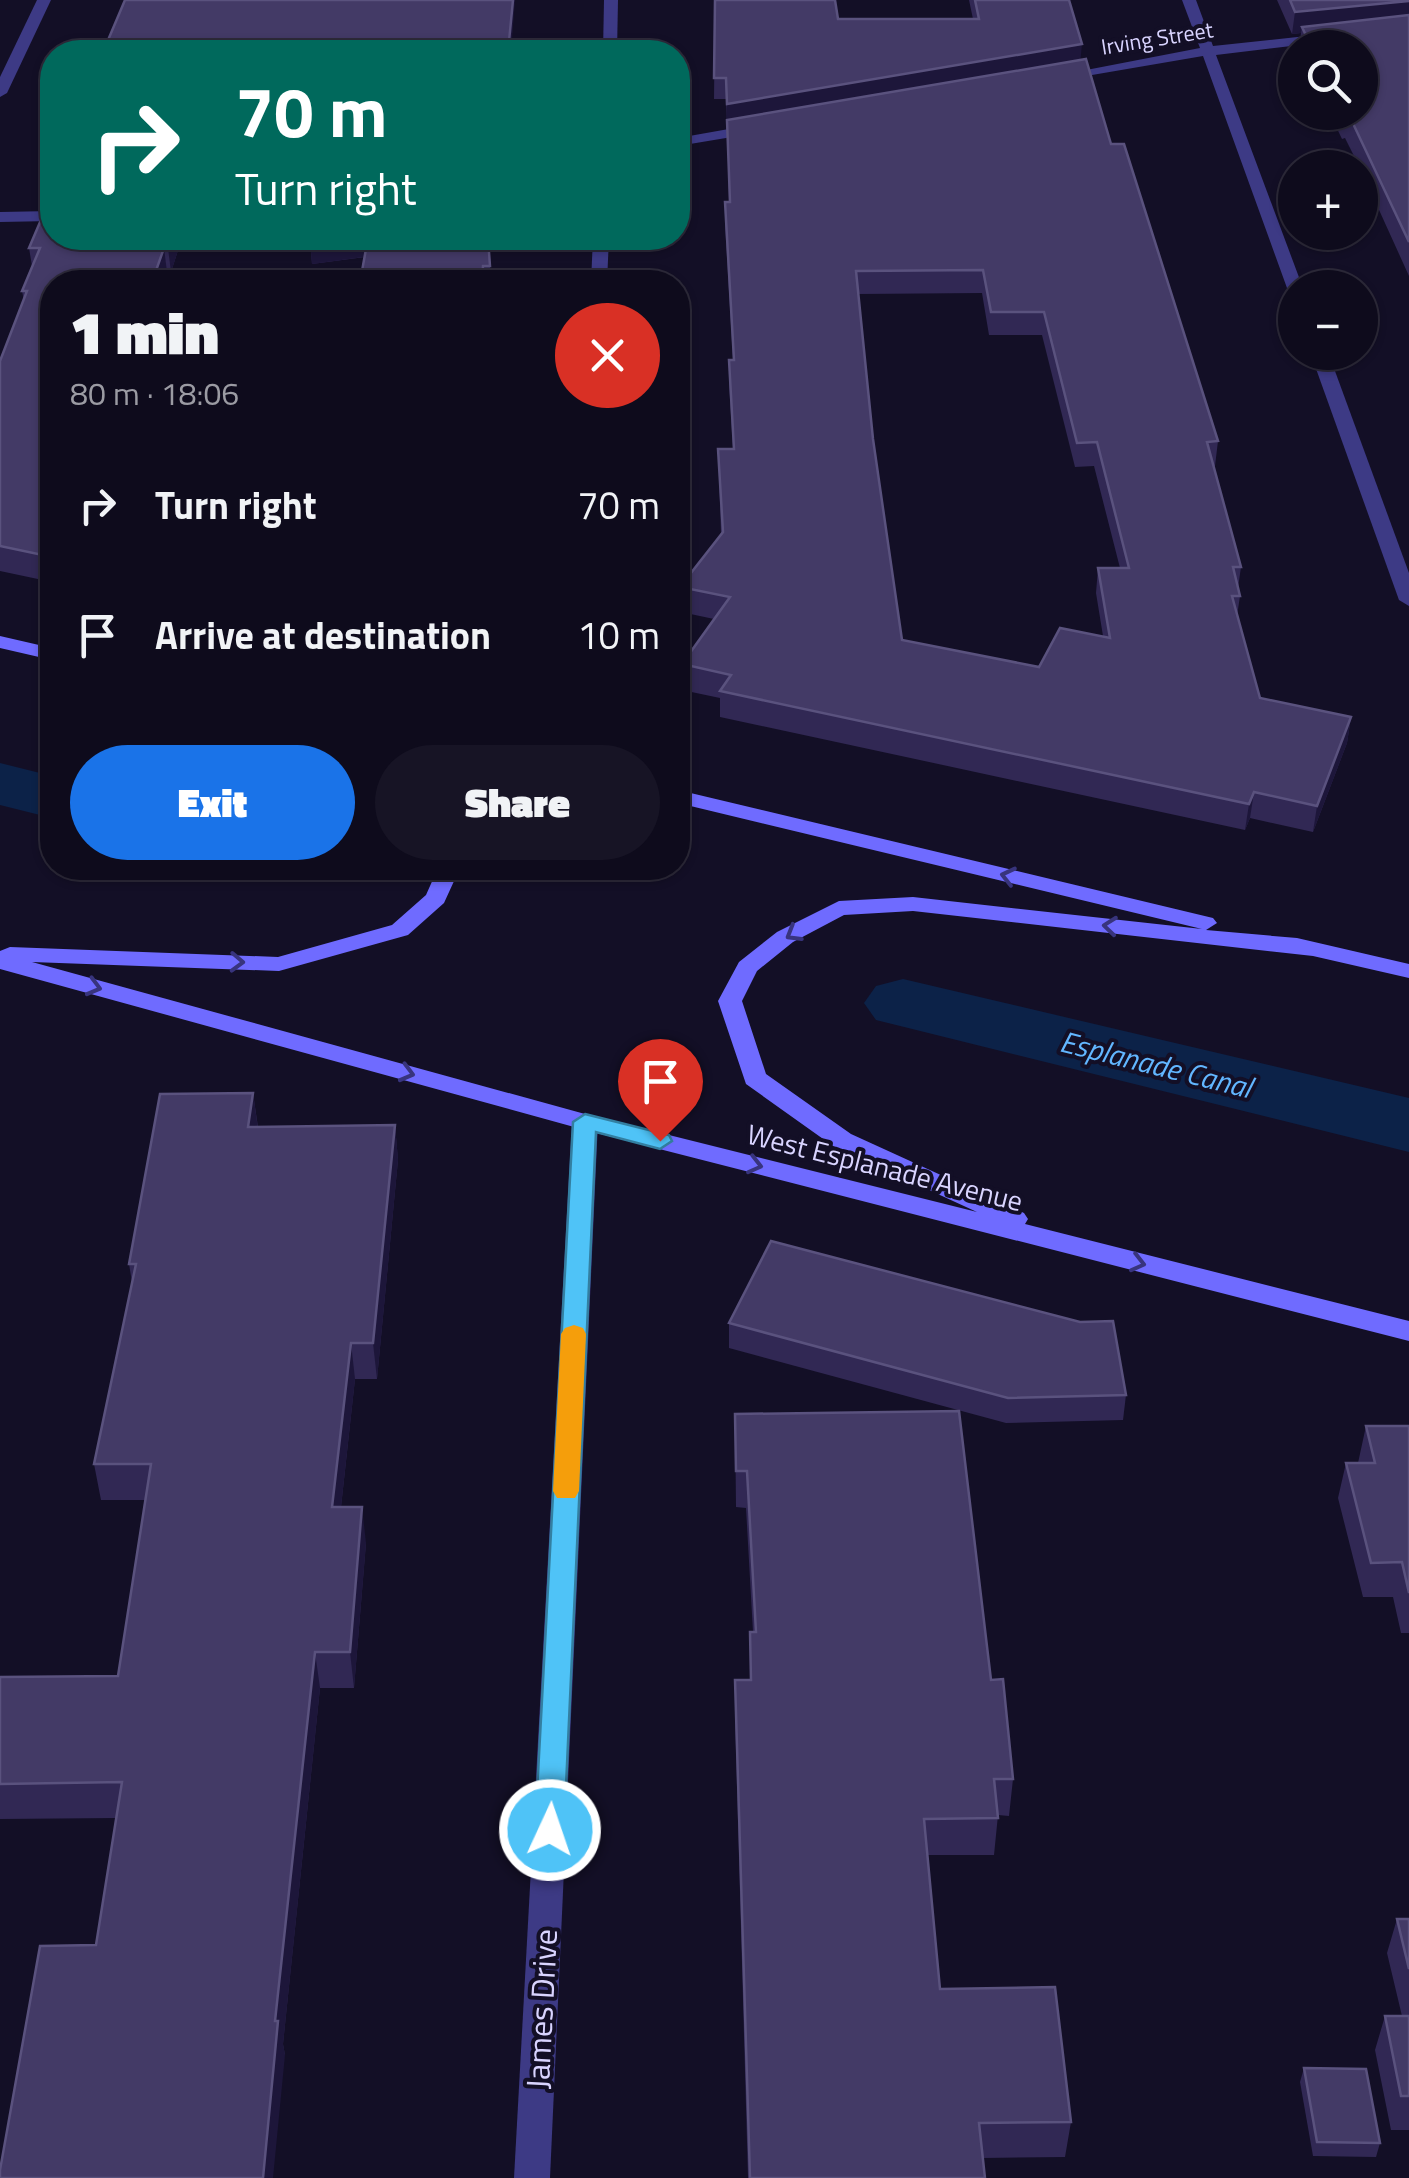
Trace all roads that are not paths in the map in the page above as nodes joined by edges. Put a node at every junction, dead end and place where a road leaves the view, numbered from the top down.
1 (44, 0) edge
2 (612, 0) edge
3 (1189, 0) edge
4 (610, 40) edge
5 (1278, 44) edge
6 (1209, 52) junction
7 (1032, 82) edge
8 (0, 93) edge
9 (776, 125) edge
10 (690, 140) edge
11 (0, 216) edge
12 (40, 216) edge
13 (1288, 270) edge
14 (1326, 370) edge
15 (1409, 600) edge
16 (0, 642) edge
17 (40, 651) edge
18 (690, 799) edge
19 (443, 880) edge
20 (1311, 949) junction
21 (0, 957) edge
22 (1409, 971) edge
23 (585, 1122) junction
24 (1076, 1247) junction
25 (1409, 1330) edge
26 (532, 2178) edge

1 - 8 street
2 - 4 street
3 - 6 street
5 - 6 street, Irving Street
6 - 7 street, Irving Street
6 - 13 street
9 - 10 street
11 - 12 street
14 - 15 street
16 - 17 main road
20 -> 18 main road
21 -> 19 main road
20 - 22 main road
20 -> 24 main road
21 -> 23 main road, West Esplanade Avenue
23 -> 24 main road, West Esplanade Avenue
23 - 26 street, James Drive
24 -> 25 main road, West Esplanade Avenue

